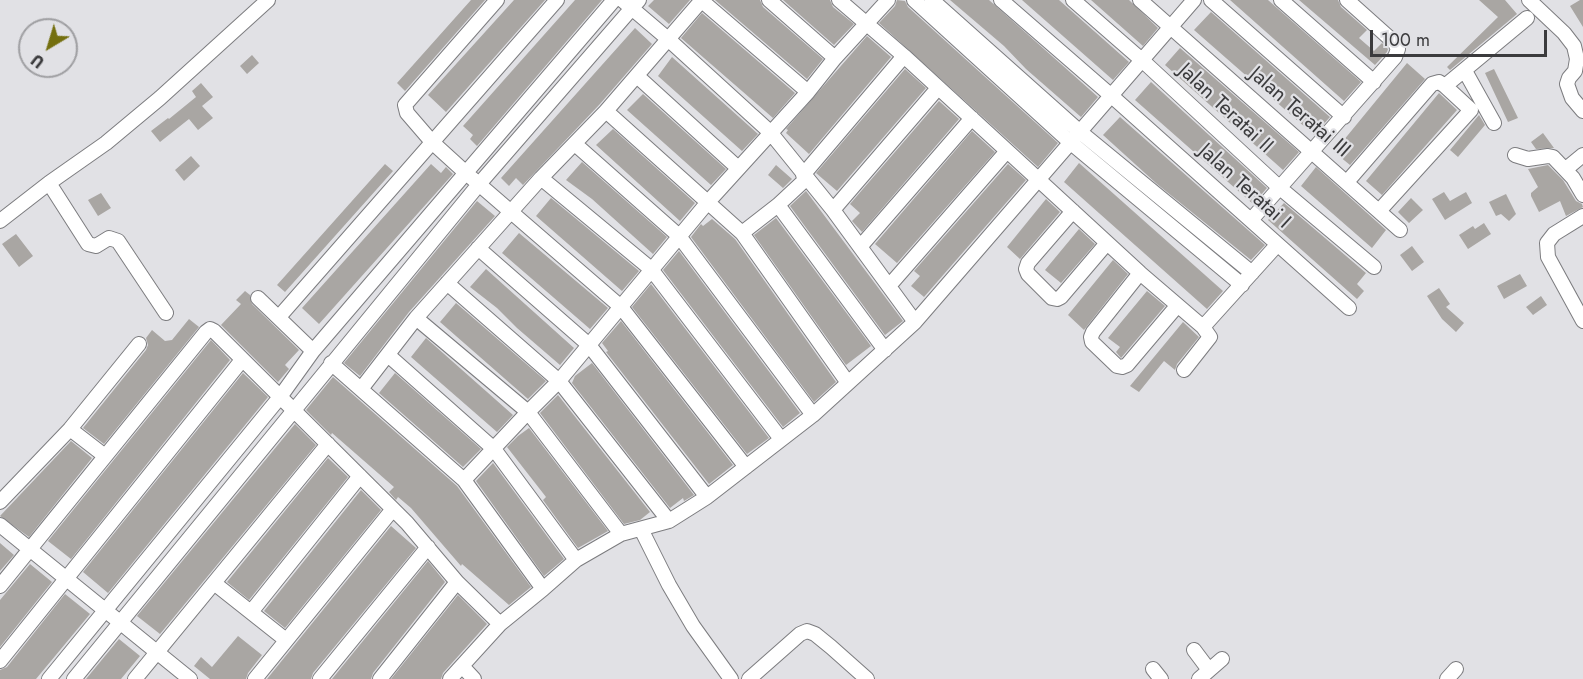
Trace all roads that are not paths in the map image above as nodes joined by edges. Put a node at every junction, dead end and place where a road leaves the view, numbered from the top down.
1 (497, 0) edge
2 (557, 0) edge
3 (614, 0) edge
4 (702, 0) edge
5 (769, 0) edge
6 (839, 0) edge
7 (888, 0) edge
8 (914, 0) edge
9 (932, 0) edge
10 (1001, 0) edge
11 (1073, 0) edge
12 (1140, 0) edge
13 (1194, 0) edge
14 (1211, 0) edge
15 (1281, 0) edge
16 (1347, 0) edge
17 (1529, 0) edge
18 (266, 1) edge
19 (631, 3) edge
20 (1527, 18) dead end
21 (867, 24) junction
22 (1171, 27) junction
23 (668, 39) junction
24 (904, 57) junction
25 (836, 58) junction
26 (1142, 60) junction
27 (1465, 70) junction
28 (637, 76) junction
29 (1374, 82) junction
30 (1445, 86) junction
31 (938, 88) junction
32 (808, 92) junction
33 (1112, 96) junction
34 (1481, 100) junction
35 (1471, 110) junction
36 (606, 111) junction
37 (1583, 111) edge
38 (1344, 117) junction
39 (972, 118) junction
40 (1494, 123) dead end
41 (770, 132) junction
42 (1075, 137) junction
43 (432, 142) junction
44 (575, 144) junction
45 (1007, 151) junction
46 (1312, 153) junction
47 (1515, 154) dead end
48 (1583, 155) edge
49 (738, 168) junction
50 (1566, 169) junction
51 (805, 176) junction
52 (473, 178) junction
53 (541, 178) junction
54 (1039, 179) junction
55 (1347, 182) junction
56 (49, 183) junction
57 (1280, 188) junction
58 (1583, 195) edge
59 (708, 202) junction
60 (778, 205) junction
61 (833, 210) junction
62 (512, 211) junction
63 (1073, 211) junction
64 (1379, 211) junction
65 (1583, 216) edge
66 (1251, 220) junction
67 (0, 221) edge
68 (1400, 230) dead end
69 (742, 232) junction
70 (679, 236) junction
71 (1107, 243) junction
72 (1276, 245) junction
73 (860, 247) junction
74 (478, 248) junction
75 (1374, 267) dead end
76 (651, 269) junction
77 (1140, 273) junction
78 (1252, 273) junction
79 (447, 284) junction
80 (1242, 285) junction
81 (889, 286) junction
82 (258, 298) dead end
83 (1177, 306) junction
84 (621, 307) junction
85 (1349, 308) dead end
86 (166, 313) dead end
87 (279, 317) junction
88 (416, 318) junction
89 (1583, 321) edge
90 (915, 322) junction
91 (1203, 327) junction
92 (139, 344) dead end
93 (589, 345) junction
94 (885, 350) junction
95 (388, 355) junction
96 (242, 360) junction
97 (320, 360) junction
98 (1184, 370) dead end
99 (559, 381) junction
100 (848, 383) junction
101 (361, 389) junction
102 (287, 403) junction
103 (528, 412) junction
104 (813, 415) junction
105 (70, 429) junction
106 (781, 439) junction
107 (328, 444) junction
108 (494, 449) junction
109 (105, 456) junction
110 (746, 467) junction
111 (360, 476) junction
112 (464, 480) junction
113 (707, 497) junction
114 (0, 502) edge
115 (393, 509) junction
116 (669, 521) junction
117 (0, 525) edge
118 (641, 529) junction
119 (621, 534) junction
120 (428, 547) junction
121 (29, 549) junction
122 (576, 560) junction
123 (66, 579) junction
124 (458, 582) junction
125 (214, 583) junction
126 (0, 586) edge
127 (543, 589) junction
128 (105, 610) junction
129 (251, 612) junction
130 (120, 623) junction
131 (500, 624) junction
132 (286, 640) junction
133 (1194, 650) dead end
134 (157, 652) junction
135 (1222, 659) dead end
136 (0, 661) edge
137 (462, 666) junction
138 (1204, 675) edge
139 (48, 679) edge
140 (74, 679) edge
141 (135, 679) edge
142 (190, 679) edge
143 (255, 679) edge
144 (320, 679) edge
145 (380, 679) edge
146 (450, 679) edge
147 (474, 679) edge
148 (731, 679) edge
149 (749, 679) edge
150 (867, 679) edge

1 - 43 street
2 - 43 street
3 - 52 street
4 - 23 street
4 - 32 street
5 - 25 street
6 - 21 street
7 - 21 street
8 - 42 street
9 - 42 street
10 - 33 street, Jalan Teratai I
11 - 26 street, Jalan Teratai II
12 - 22 street, Jalan Teratai III
13 - 22 street
14 - 38 street
15 - 29 street
16 - 29 street
17 - 37 street
18 - 56 street
19 - 23 street
19 - 52 street
20 - 27 street
21 - 24 street
21 - 25 street
22 - 26 street
22 - 46 street, Jalan Teratai III
23 - 28 street
23 - 41 street
24 - 31 street
24 - 51 street
25 - 32 street
26 - 33 street
26 - 57 street, Jalan Teratai II
27 - 30 street
27 - 34 street
28 - 36 street
28 - 49 street
29 - 38 street
30 - 35 street
30 - 55 street
31 - 39 street
31 - 61 street
32 - 41 street
33 - 42 street
33 - 66 street, Jalan Teratai I
34 - 35 street
34 - 40 street
35 - 64 street
36 - 44 street
36 - 59 street
38 - 46 street
39 - 45 street
39 - 73 street
41 - 49 street
41 - 51 street
42 - 54 street
42 - 78 street
42 - 80 street
43 - 52 street
43 - 87 street
44 - 53 street
44 - 70 street
45 - 54 street
45 - 81 street
46 - 55 street, Jalan Teratai III
46 - 57 street
47 - 50 street
48 - 50 street
49 - 59 street
50 - 58 street
51 - 60 street
51 - 61 street
52 - 62 street
52 - 97 street
52 - 97 street
53 - 62 street
53 - 76 street
54 - 63 street
54 - 90 street
55 - 64 street, Jalan Teratai III
56 - 67 street
56 - 86 street
57 - 66 street
57 - 75 street, Jalan Teratai II
59 - 69 street
59 - 70 street
60 - 69 street
60 - 94 street
61 - 73 street
62 - 74 street
62 - 84 street
63 - 71 street
63 - 71 street
64 - 68 street, Jalan Teratai III
65 - 89 street
66 - 72 street, Jalan Teratai I
69 - 100 street
70 - 76 street
70 - 104 street
71 - 77 street
72 - 78 street
72 - 85 street, Jalan Teratai I
73 - 81 street
74 - 79 street
74 - 93 street
76 - 84 street
76 - 106 street
77 - 83 street
77 - 83 street
78 - 80 street
79 - 88 street
79 - 99 street
80 - 91 street
81 - 90 street
82 - 87 street
83 - 91 street
84 - 93 street
84 - 110 street
87 - 97 street
88 - 95 street
88 - 103 street
90 - 94 street
91 - 98 street
92 - 105 street
93 - 99 street
93 - 113 street
94 - 100 street
95 - 101 street
95 - 108 street
96 - 102 street
96 - 109 street
96 - 123 street
97 - 101 street
97 - 102 street
97 - 102 street
99 - 103 street
99 - 116 street
100 - 104 street
101 - 112 street
102 - 107 street
102 - 128 street
102 - 130 street
103 - 108 street
103 - 119 street
104 - 106 street
105 - 109 street
105 - 114 street
106 - 110 street
107 - 111 street
107 - 125 street
108 - 112 street
108 - 122 street
109 - 121 street
110 - 113 street
111 - 115 street
111 - 129 street
112 - 127 street
113 - 116 street
115 - 120 street
115 - 132 street
116 - 118 street
117 - 121 street
118 - 119 street
118 - 148 street
119 - 122 street
120 - 124 street
120 - 144 street
121 - 123 street
121 - 126 street
122 - 127 street
123 - 128 street
123 - 136 street
124 - 131 street
124 - 145 street
125 - 129 street
125 - 134 street
127 - 131 street
128 - 130 street
128 - 139 street
129 - 132 street
130 - 134 street
130 - 140 street
131 - 137 street
132 - 143 street
133 - 138 street
134 - 141 street
134 - 142 street
135 - 138 street
137 - 146 street
137 - 147 street
149 - 150 street

